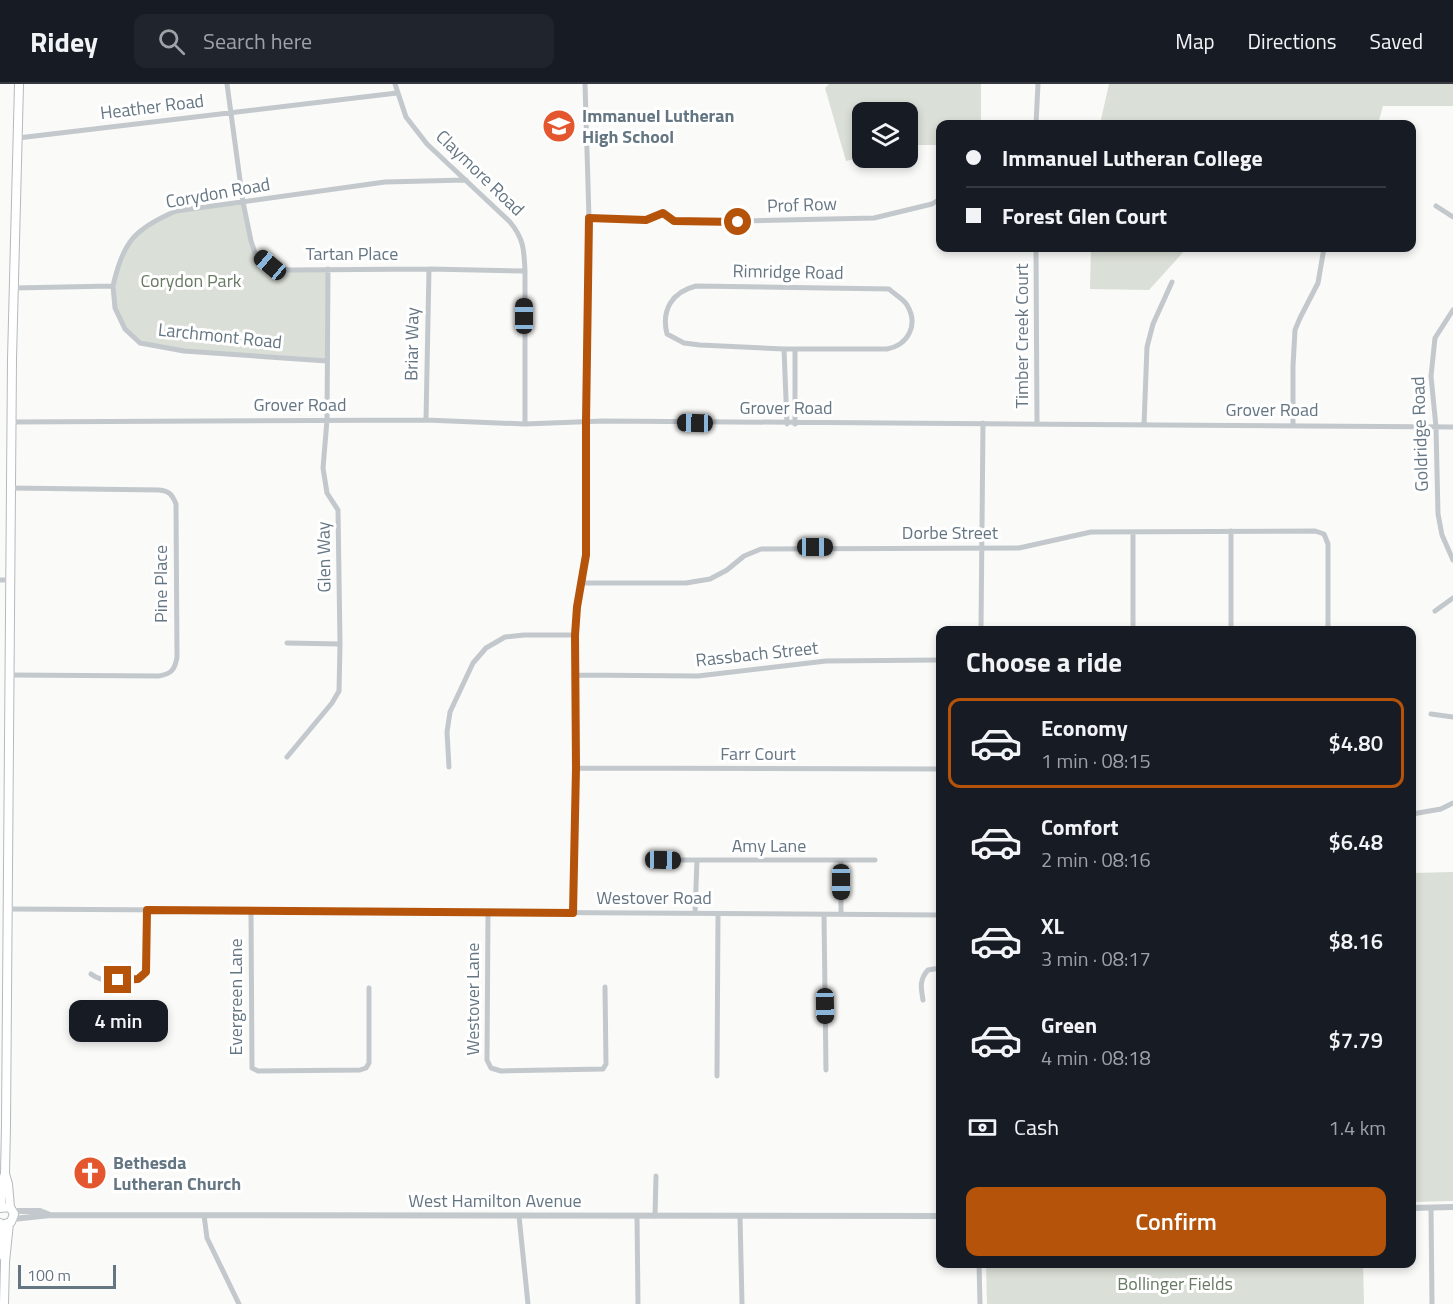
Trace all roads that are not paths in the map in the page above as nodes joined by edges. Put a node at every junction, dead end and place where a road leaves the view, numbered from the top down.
1 (19, 84) edge
2 (227, 84) edge
3 (395, 84) edge
4 (585, 84) edge
5 (1038, 84) edge
6 (397, 93) junction
7 (231, 113) junction
8 (1036, 120) edge
9 (18, 138) junction
10 (466, 180) junction
11 (243, 202) junction
12 (936, 202) edge
13 (1436, 206) dead end
14 (1453, 217) edge
15 (589, 218) junction
16 (1036, 252) edge
17 (1323, 252) edge
18 (328, 269) junction
19 (429, 269) junction
20 (525, 271) junction
21 (1172, 282) dead end
22 (113, 286) junction
23 (14, 288) junction
24 (1453, 310) edge
25 (784, 349) junction
26 (795, 349) junction
27 (327, 361) junction
28 (327, 420) junction
29 (426, 420) junction
30 (11, 422) junction
31 (586, 422) junction
32 (795, 423) junction
33 (983, 423) junction
34 (1037, 423) junction
35 (525, 424) junction
36 (787, 424) junction
37 (1293, 424) junction
38 (1144, 425) junction
39 (1436, 427) junction
40 (1453, 427) edge
41 (11, 488) junction
42 (1231, 531) junction
43 (1133, 532) junction
44 (982, 548) junction
45 (1453, 560) edge
46 (0, 580) edge
47 (10, 580) junction
48 (582, 583) junction
49 (1453, 598) edge
50 (1434, 611) dead end
51 (981, 626) edge
52 (1133, 626) edge
53 (1231, 626) edge
54 (1328, 626) edge
55 (575, 635) junction
56 (287, 643) dead end
57 (340, 644) junction
58 (936, 660) edge
59 (9, 675) junction
60 (576, 675) junction
61 (1431, 714) dead end
62 (1453, 717) edge
63 (287, 757) dead end
64 (448, 767) dead end
65 (576, 768) junction
66 (936, 769) edge
67 (1453, 803) edge
68 (1416, 813) edge
69 (663, 860) dead end
70 (697, 860) junction
71 (875, 860) dead end
72 (841, 861) junction
73 (8, 909) junction
74 (147, 910) junction
75 (251, 911) junction
76 (488, 913) junction
77 (573, 913) junction
78 (695, 913) junction
79 (718, 914) junction
80 (841, 914) junction
81 (824, 915) junction
82 (936, 915) edge
83 (936, 969) edge
84 (92, 974) dead end
85 (605, 987) dead end
86 (369, 988) dead end
87 (923, 1000) dead end
88 (826, 1070) dead end
89 (717, 1076) dead end
90 (656, 1176) dead end
91 (1453, 1207) edge
92 (1416, 1208) edge
93 (1431, 1208) junction
94 (6, 1215) edge
95 (204, 1215) junction
96 (519, 1216) junction
97 (636, 1216) junction
98 (655, 1216) junction
99 (936, 1216) edge
100 (740, 1217) junction
101 (979, 1268) edge
102 (4, 1304) edge
103 (239, 1304) edge
104 (528, 1304) edge
105 (638, 1304) edge
106 (742, 1304) edge
107 (980, 1304) edge
108 (1432, 1304) edge

1 - 9 main road
2 - 7 street, Tartan Place
3 - 6 street, Claymore Road
4 - 15 street
5 - 8 street
6 - 7 street, Heather Road
6 - 10 street, Claymore Road
7 - 9 street, Heather Road
7 - 11 street, Tartan Place
9 - 23 main road
10 - 11 street, Corydon Road
10 - 20 street, Claymore Road
11 - 18 street, Tartan Place
11 - 22 street, Corydon Road
12 - 15 street, Prof Row
13 - 14 street
15 - 31 street
16 - 34 street, Timber Creek Court
17 - 37 street
18 - 19 street, Tartan Place
18 - 27 street, Glen Way
19 - 20 street, Tartan Place
19 - 29 street, Briar Way
20 - 35 street, Claymore Road
21 - 38 street
22 - 23 street
22 - 27 street, Larchmont Road
23 - 30 main road
24 - 39 street, Goldridge Road
25 - 26 street, Rimridge Road
25 - 26 street, Rimridge Road
25 - 36 street
26 - 32 street
27 - 28 street, Glen Way
28 - 29 street, Grover Road
28 - 30 street, Grover Road
28 - 57 street, Glen Way
29 - 35 street, Grover Road
30 - 41 main road
31 - 35 street, Grover Road
31 - 36 street, Grover Road
31 - 48 street
32 - 33 street, Grover Road
32 - 36 street, Grover Road
33 - 34 street, Grover Road
33 - 44 street
34 - 38 street, Grover Road
37 - 38 street, Grover Road
37 - 39 street, Grover Road
39 - 40 street, Grover Road
39 - 45 street, Goldridge Road
41 - 47 main road
41 - 59 street, Pine Place
42 - 43 street, Dorbe Street
42 - 53 street
42 - 54 street, Dorbe Street
43 - 44 street, Dorbe Street
43 - 52 street
44 - 48 street, Dorbe Street
44 - 51 street
46 - 47 street
47 - 59 main road
48 - 55 street
49 - 50 street
55 - 60 street
55 - 64 street
56 - 57 street
57 - 63 street, Glen Way
58 - 60 street, Rassbach Street
59 - 73 main road
60 - 65 street
61 - 62 street
65 - 66 street, Farr Court
65 - 77 street
67 - 68 street
69 - 70 street, Amy Lane
70 - 72 street, Amy Lane
70 - 78 street
71 - 72 street, Amy Lane
72 - 80 street
73 - 74 street, Westover Road
73 - 94 main road
74 - 75 street, Westover Road
74 - 84 street
75 - 76 street, Westover Road
75 - 86 street, Evergreen Lane
76 - 77 street, Westover Road
76 - 85 street, Westover Lane
77 - 78 street, Westover Road
78 - 79 street, Westover Road
79 - 81 street, Westover Road
79 - 89 street
80 - 81 street, Westover Road
80 - 82 street, Westover Road
81 - 88 street
83 - 87 street
90 - 98 street
91 - 93 street
92 - 93 street
93 - 108 street
94 - 95 street, West Hamilton Avenue
94 - 102 main road
95 - 96 street, West Hamilton Avenue
95 - 103 street
96 - 97 street, West Hamilton Avenue
96 - 104 street
97 - 98 street, West Hamilton Avenue
97 - 105 street
98 - 100 street, West Hamilton Avenue
99 - 100 street, West Hamilton Avenue
100 - 106 street
101 - 107 street

